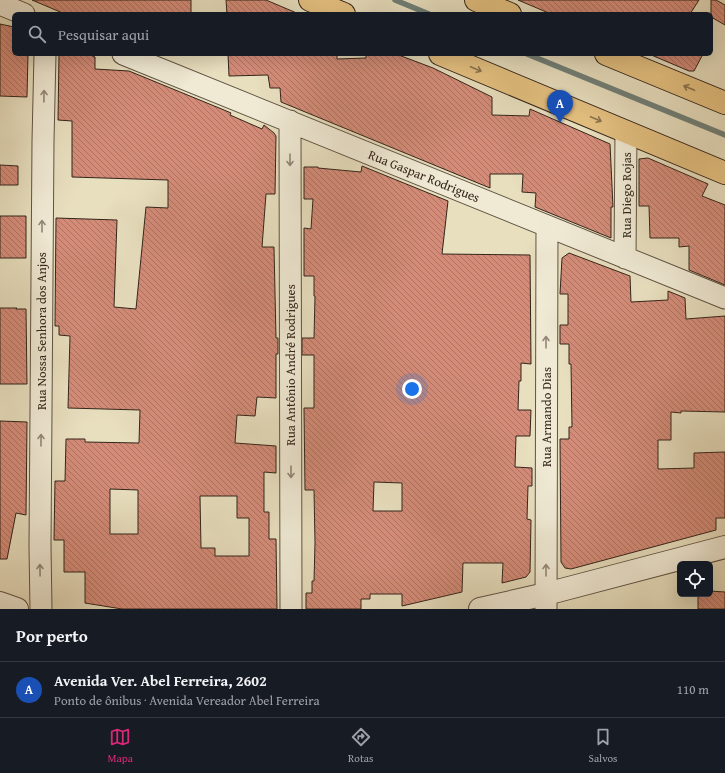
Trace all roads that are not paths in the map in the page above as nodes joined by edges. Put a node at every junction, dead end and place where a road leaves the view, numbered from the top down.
1 (310, 0) edge
2 (476, 0) edge
3 (0, 4) edge
4 (19, 12) edge
5 (339, 12) edge
6 (505, 12) edge
7 (45, 56) edge
8 (128, 56) edge
9 (445, 56) edge
10 (611, 56) edge
11 (725, 103) edge
12 (290, 121) junction
13 (626, 132) junction
14 (725, 173) edge
15 (547, 226) junction
16 (625, 258) junction
17 (725, 298) edge
18 (725, 547) edge
19 (546, 601) edge
20 (0, 603) edge
21 (17, 609) edge
22 (41, 609) edge
23 (291, 609) edge
24 (480, 609) edge

1 - 5 main road
2 - 6 main road
3 - 4 street
22 -> 7 street, Rua Nossa Senhora dos Anjos
8 - 12 street, Rua Gaspar Rodrigues
9 -> 13 main road
11 -> 10 main road
12 - 15 street, Rua Gaspar Rodrigues
12 -> 23 street, Rua Antônio André Rodrigues
13 - 14 main road
13 - 16 street, Rua Diego Rojas
15 - 16 street, Rua Gaspar Rodrigues
19 -> 15 street, Rua Armando Dias
16 - 17 street, Rua Gaspar Rodrigues
18 - 19 street
19 - 24 street
20 - 21 street

